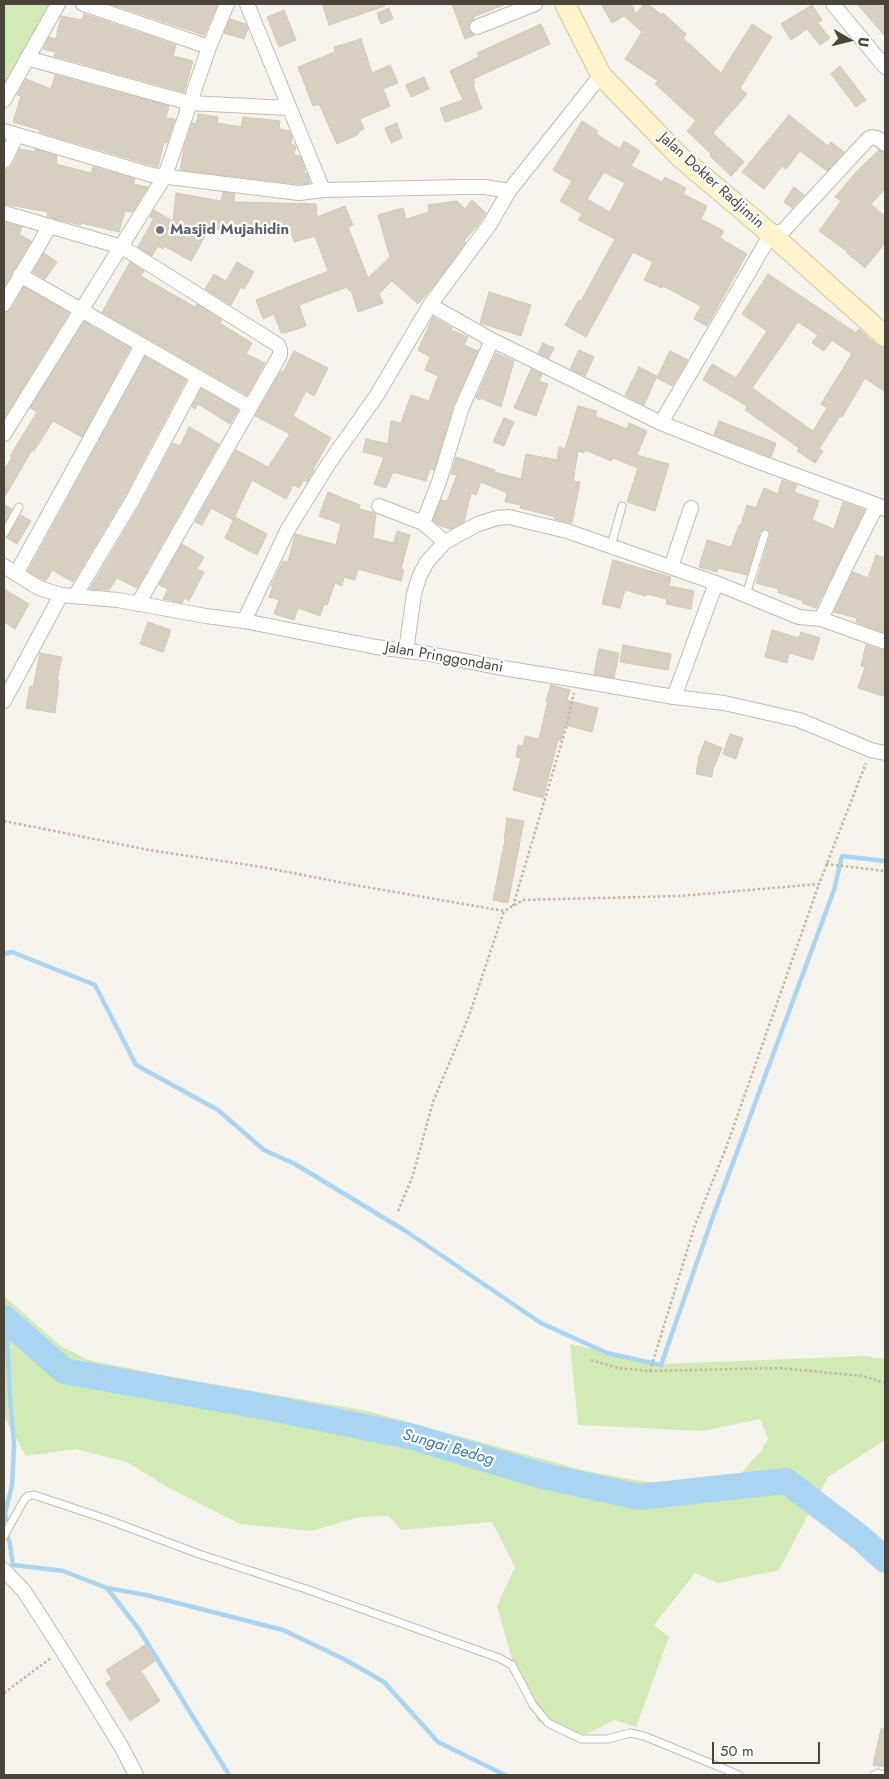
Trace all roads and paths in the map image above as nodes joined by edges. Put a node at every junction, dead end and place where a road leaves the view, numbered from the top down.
1 (58, 4) edge
2 (83, 4) edge
3 (226, 4) edge
4 (247, 4) edge
5 (535, 4) edge
6 (566, 4) edge
7 (833, 4) edge
8 (478, 27) dead end
9 (209, 47) junction
10 (27, 58) junction
11 (885, 67) edge
12 (602, 75) junction
13 (4, 100) edge
14 (190, 103) junction
15 (289, 108) junction
16 (10, 133) edge
17 (885, 144) edge
18 (4, 161) edge
19 (165, 176) junction
20 (323, 190) junction
21 (509, 191) junction
22 (4, 213) edge
23 (50, 226) junction
24 (771, 234) junction
25 (122, 247) junction
26 (20, 275) junction
27 (4, 304) edge
28 (430, 305) junction
29 (81, 312) junction
30 (885, 336) edge
31 (492, 340) junction
32 (142, 346) junction
33 (198, 377) junction
34 (250, 407) junction
35 (661, 423) junction
36 (4, 434) edge
37 (379, 506) dead end
38 (622, 506) dead end
39 (20, 507) dead end
40 (881, 507) edge
41 (691, 508) dead end
42 (423, 523) junction
43 (4, 534) edge
44 (765, 534) dead end
45 (445, 542) junction
46 (611, 546) junction
47 (4, 566) edge
48 (672, 567) junction
49 (16, 574) junction
50 (716, 583) junction
51 (68, 595) junction
52 (746, 595) junction
53 (138, 604) junction
54 (821, 619) junction
55 (244, 621) junction
56 (885, 642) edge
57 (406, 651) junction
58 (577, 680) junction
59 (674, 697) junction
60 (4, 701) edge
61 (871, 750) junction
62 (885, 753) edge
63 (4, 821) edge
64 (826, 864) junction
65 (885, 871) edge
66 (819, 884) junction
67 (513, 906) junction
68 (504, 911) junction
69 (398, 1211) dead end
70 (591, 1360) dead end
71 (650, 1370) junction
72 (885, 1383) edge
73 (4, 1536) edge
74 (4, 1570) edge
75 (62, 1650) junction
76 (4, 1693) edge
77 (136, 1775) edge
78 (739, 1775) edge
79 (874, 1775) edge
80 (885, 1775) edge

1 - 10 street
2 - 9 street
3 - 9 street
4 - 15 street
5 - 8 street
6 - 12 main road, Jalan Dokter Radjimin
7 - 11 street
9 - 14 street
10 - 13 street
10 - 14 street
12 - 21 street
12 - 24 main road, Jalan Dokter Radjimin
14 - 15 street
14 - 19 street
15 - 20 street
16 - 18 street
16 - 19 street
17 - 24 street
19 - 20 street
19 - 25 street
20 - 21 street
21 - 28 street
22 - 23 street
23 - 25 street
23 - 26 street
24 - 30 main road, Jalan Dokter Radjimin
24 - 35 street
25 - 29 street
25 - 34 street
26 - 27 street
26 - 29 street
28 - 31 street
28 - 55 street
29 - 32 street
29 - 36 street
31 - 35 street
31 - 42 street
32 - 33 street
32 - 49 street
33 - 34 street
33 - 51 street
34 - 53 street
35 - 40 street
37 - 42 street
38 - 46 lane
39 - 43 lane
40 - 54 street
41 - 48 street
42 - 45 street
44 - 52 lane
45 - 46 street
45 - 57 street
46 - 48 street
47 - 49 street, Jalan Pringgondani
48 - 50 street
49 - 51 street, Jalan Pringgondani
50 - 52 street
50 - 59 street
51 - 53 street, Jalan Pringgondani
51 - 60 street
52 - 54 street
53 - 55 street, Jalan Pringgondani
54 - 56 street
55 - 57 street, Jalan Pringgondani
57 - 58 street, Jalan Pringgondani
58 - 59 street, Jalan Pringgondani
58 - 67 path
59 - 61 street, Jalan Pringgondani
61 - 62 street, Jalan Pringgondani
61 - 64 path
63 - 68 path
64 - 65 path
64 - 66 path
66 - 67 path
66 - 71 path
67 - 68 path
68 - 69 path
70 - 71 path
71 - 72 path
73 - 78 lane
74 - 75 street
75 - 76 path
75 - 77 street
79 - 80 lane

